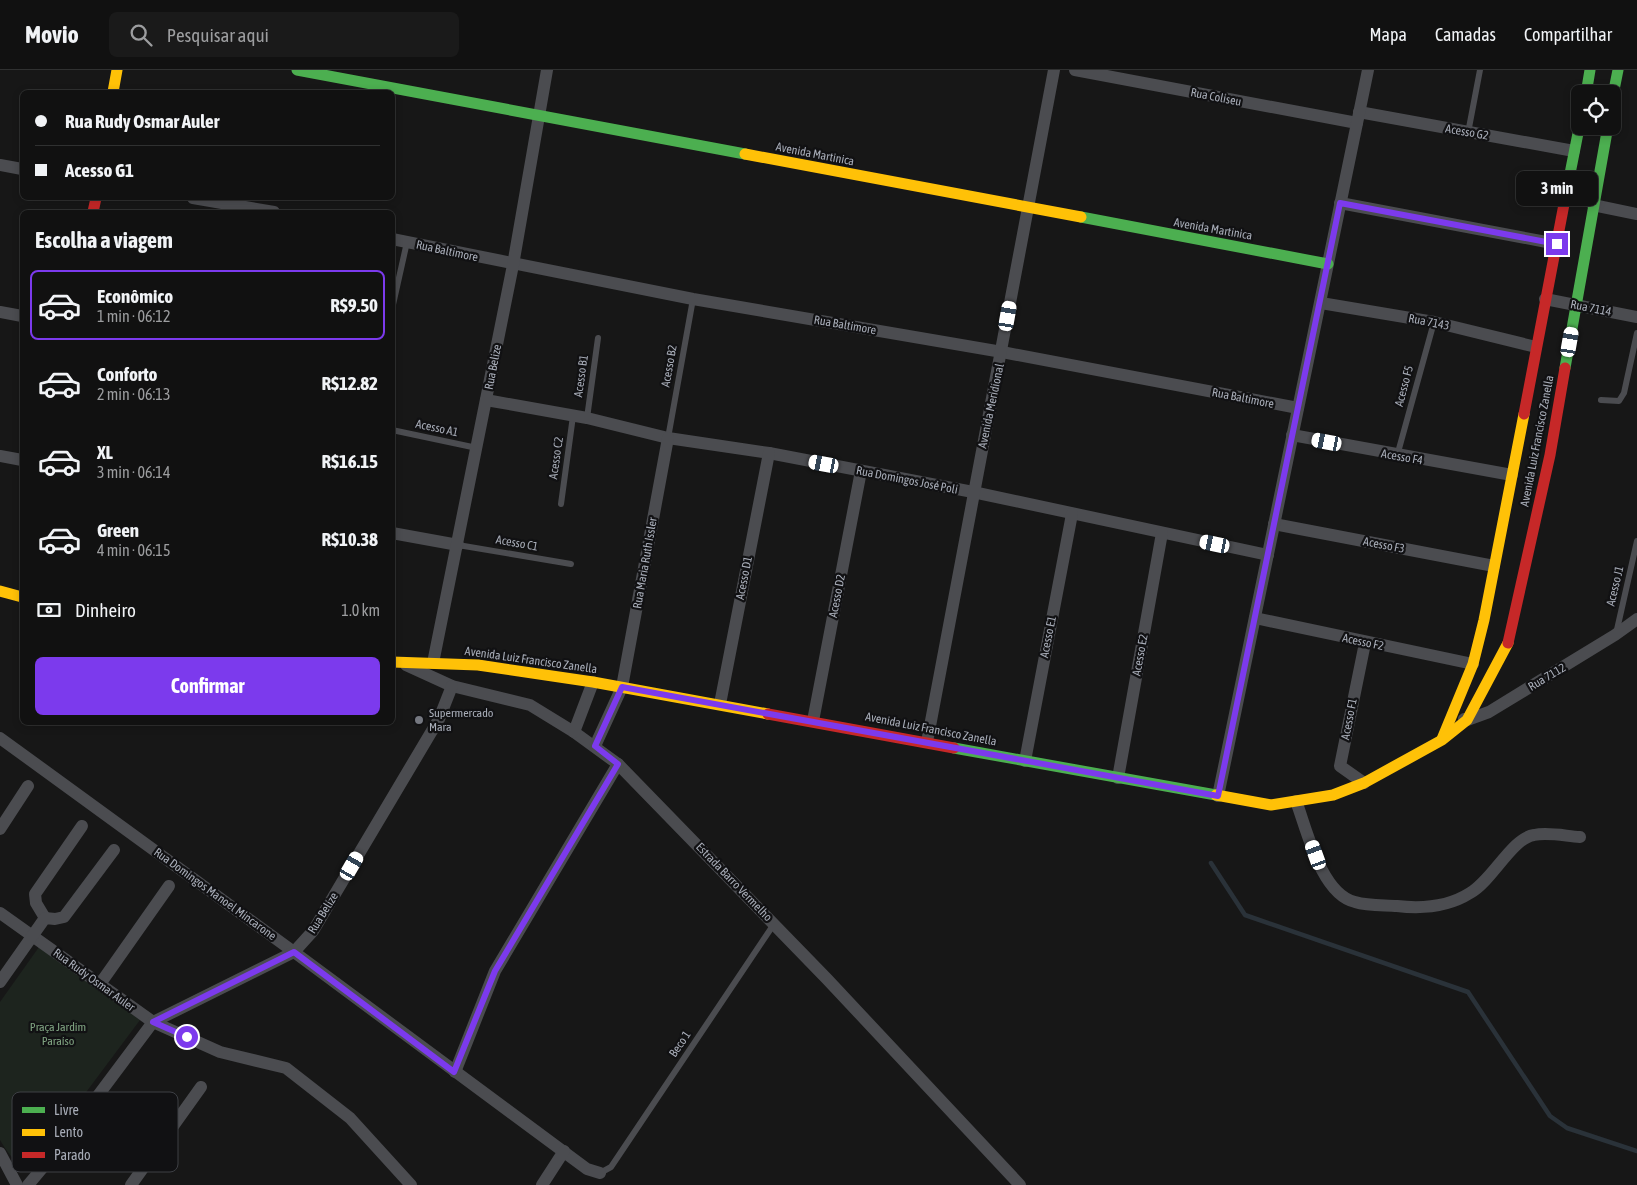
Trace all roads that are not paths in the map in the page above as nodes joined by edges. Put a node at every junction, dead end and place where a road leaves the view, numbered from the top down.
1 (117, 70) edge
2 (297, 70) edge
3 (547, 70) edge
4 (1054, 70) edge
5 (1075, 70) edge
6 (1368, 70) edge
7 (1480, 70) edge
8 (1590, 70) edge
9 (1618, 70) edge
10 (1588, 85) edge
11 (1615, 85) edge
12 (114, 90) edge
13 (539, 116) junction
14 (1358, 117) junction
15 (1468, 133) junction
16 (1577, 135) edge
17 (1606, 135) edge
18 (1574, 151) junction
19 (0, 165) edge
20 (20, 169) edge
21 (205, 200) edge
22 (1340, 203) junction
23 (1593, 205) junction
24 (1028, 209) junction
25 (262, 210) edge
26 (1637, 214) edge
27 (395, 240) edge
28 (408, 242) junction
29 (1557, 244) junction
30 (1328, 264) junction
31 (513, 265) junction
32 (395, 296) edge
33 (693, 299) junction
34 (1545, 299) junction
35 (1321, 303) junction
36 (1576, 304) junction
37 (0, 312) edge
38 (20, 316) edge
39 (1637, 317) edge
40 (1434, 322) junction
41 (1637, 333) edge
42 (598, 338) dead end
43 (1536, 347) junction
44 (1002, 352) junction
45 (486, 400) junction
46 (1601, 400) dead end
47 (1298, 408) junction
48 (573, 416) junction
49 (587, 418) junction
50 (395, 431) edge
51 (1292, 436) junction
52 (668, 438) junction
53 (478, 448) junction
54 (769, 453) junction
55 (0, 456) edge
56 (1397, 456) junction
57 (20, 460) edge
58 (861, 471) junction
59 (1512, 476) junction
60 (973, 492) junction
61 (561, 504) dead end
62 (1072, 514) junction
63 (1274, 524) junction
64 (1162, 533) junction
65 (395, 534) edge
66 (1637, 541) edge
67 (458, 545) junction
68 (1268, 555) junction
69 (571, 564) dead end
70 (1494, 566) junction
71 (0, 592) edge
72 (20, 597) edge
73 (1255, 618) junction
74 (1637, 619) edge
75 (1615, 635) junction
76 (1365, 643) junction
77 (397, 663) edge
78 (433, 663) junction
79 (1473, 664) junction
80 (593, 682) junction
81 (452, 686) junction
82 (622, 687) junction
83 (720, 704) junction
84 (1452, 715) junction
85 (1467, 720) junction
86 (813, 721) junction
87 (574, 732) junction
88 (0, 738) edge
89 (1442, 740) junction
90 (927, 742) junction
91 (595, 746) junction
92 (1025, 761) junction
93 (618, 764) junction
94 (1118, 778) junction
95 (1364, 783) junction
96 (28, 786) dead end
97 (1218, 796) junction
98 (1296, 801) junction
99 (82, 826) dead end
100 (0, 829) edge
101 (1580, 837) dead end
102 (114, 850) dead end
103 (169, 886) dead end
104 (0, 913) edge
105 (45, 918) junction
106 (774, 924) junction
107 (34, 936) junction
108 (294, 952) junction
109 (0, 982) edge
110 (100, 984) junction
111 (153, 1022) junction
112 (454, 1072) junction
113 (201, 1087) dead end
114 (101, 1092) edge
115 (178, 1119) edge
116 (564, 1150) junction
117 (0, 1153) edge
118 (39, 1172) edge
119 (140, 1172) edge
120 (600, 1173) joint
121 (17, 1185) edge
122 (28, 1185) edge
123 (131, 1185) edge
124 (411, 1185) edge
125 (542, 1185) edge
126 (1020, 1185) edge

1 - 12 street
2 - 13 street, Avenida Martinica
3 - 13 street, Rua Belize
4 - 24 street, Avenida Meridional
5 - 14 street, Rua Coliseu
6 - 14 street
7 - 15 lane
8 - 10 street
9 - 11 street
13 - 24 street, Avenida Martinica
13 - 31 street, Rua Belize
14 - 15 street, Acesso G2
14 - 22 street
15 - 18 street, Acesso G2
16 - 18 street, Avenida Luiz Francisco Zanella
17 - 23 street, Avenida Luiz Francisco Zanella
18 - 29 street, Avenida Luiz Francisco Zanella
19 - 20 street
21 - 25 street
22 - 29 street
22 - 30 street
23 - 26 street
23 - 36 street, Avenida Luiz Francisco Zanella
24 - 30 street, Avenida Martinica
24 - 44 street, Avenida Meridional
27 - 28 street, Rua Baltimore
28 - 31 street, Rua Baltimore
28 - 32 lane
29 - 34 street, Avenida Luiz Francisco Zanella
30 - 35 street
31 - 33 street, Rua Baltimore
31 - 45 street, Rua Belize
33 - 44 street, Rua Baltimore
33 - 52 lane, Acesso B2
34 - 36 street, Rua 7114
34 - 43 street, Avenida Luiz Francisco Zanella
35 - 40 street, Rua 7143
35 - 47 street
36 - 39 street, Rua 7114
36 - 85 street, Avenida Luiz Francisco Zanella
37 - 38 street
40 - 43 street, Rua 7143
40 - 56 lane, Acesso F5
41 - 46 lane
42 - 49 lane, Acesso B1
43 - 59 street, Avenida Luiz Francisco Zanella
44 - 47 street, Rua Baltimore
44 - 60 street, Avenida Meridional
45 - 48 street, Rua Domingos José Poli
45 - 53 street, Rua Belize
47 - 51 street
48 - 49 street, Rua Domingos José Poli
48 - 61 lane, Acesso C2
49 - 52 street, Rua Domingos José Poli
50 - 53 lane, Acesso A1
51 - 56 street, Acesso F4
51 - 63 street
52 - 54 street, Rua Domingos José Poli
52 - 82 street, Rua Maria Ruth Issler
53 - 67 street, Rua Belize
54 - 58 street, Rua Domingos José Poli
54 - 83 street, Acesso D1
55 - 57 street
56 - 59 street, Acesso F4
58 - 60 street, Rua Domingos José Poli
58 - 86 street, Acesso D2
59 - 70 street, Avenida Luiz Francisco Zanella
60 - 62 street, Rua Domingos José Poli
60 - 90 street, Avenida Meridional
62 - 64 street, Rua Domingos José Poli
62 - 92 street, Acesso E1
63 - 68 street
63 - 70 street, Acesso F3
64 - 68 street, Rua Domingos José Poli
64 - 94 street, Acesso E2
65 - 67 street
66 - 75 lane, Acesso J1
67 - 69 lane, Acesso C1
67 - 78 street, Rua Belize
68 - 73 street
70 - 79 street, Avenida Luiz Francisco Zanella
71 - 72 street
73 - 76 street, Acesso F2
73 - 97 street
74 - 75 street, Rua 7112
75 - 85 street, Rua 7112
76 - 79 street, Acesso F2
76 - 95 street, Acesso F1
77 - 78 street, Avenida Luiz Francisco Zanella
77 - 81 street, Estrada Barro Vermelho
78 - 80 street, Avenida Luiz Francisco Zanella
79 - 84 street, Avenida Luiz Francisco Zanella
80 - 82 street, Avenida Luiz Francisco Zanella
80 - 87 street
81 - 87 street, Estrada Barro Vermelho
81 - 108 street, Rua Belize
82 - 83 street, Avenida Luiz Francisco Zanella
82 - 91 street, Rua Maria Ruth Issler
83 - 86 street, Avenida Luiz Francisco Zanella
84 - 85 street
84 - 89 street, Avenida Luiz Francisco Zanella
85 - 89 street, Avenida Luiz Francisco Zanella
86 - 90 street, Avenida Luiz Francisco Zanella
87 - 91 street, Estrada Barro Vermelho
88 - 108 street, Rua Domingos Manoel Mincarone
89 - 95 street, Avenida Luiz Francisco Zanella
90 - 92 street, Avenida Luiz Francisco Zanella
91 - 93 street, Estrada Barro Vermelho
92 - 94 street, Avenida Luiz Francisco Zanella
93 - 106 street, Estrada Barro Vermelho
93 - 112 street
94 - 97 street, Avenida Luiz Francisco Zanella
95 - 98 street, Avenida Luiz Francisco Zanella
96 - 100 street
97 - 98 street, Avenida Luiz Francisco Zanella
98 - 101 street
99 - 105 street
102 - 105 street
103 - 110 street
104 - 107 street, Rua Rudy Osmar Auler
105 - 107 street
106 - 120 lane, Beco 1
106 - 126 street, Estrada Barro Vermelho
107 - 109 street
107 - 110 street, Rua Rudy Osmar Auler
108 - 111 street, Rua Belize
108 - 112 street, Rua Domingos Manoel Mincarone
110 - 111 street, Rua Rudy Osmar Auler
111 - 114 street, Rua Belize
111 - 124 street, Rua Rudy Osmar Auler
112 - 116 street, Rua Domingos Manoel Mincarone
113 - 115 street
116 - 120 street, Rua Domingos Manoel Mincarone
116 - 125 street
117 - 121 street
118 - 122 street, Rua Belize
119 - 123 street

